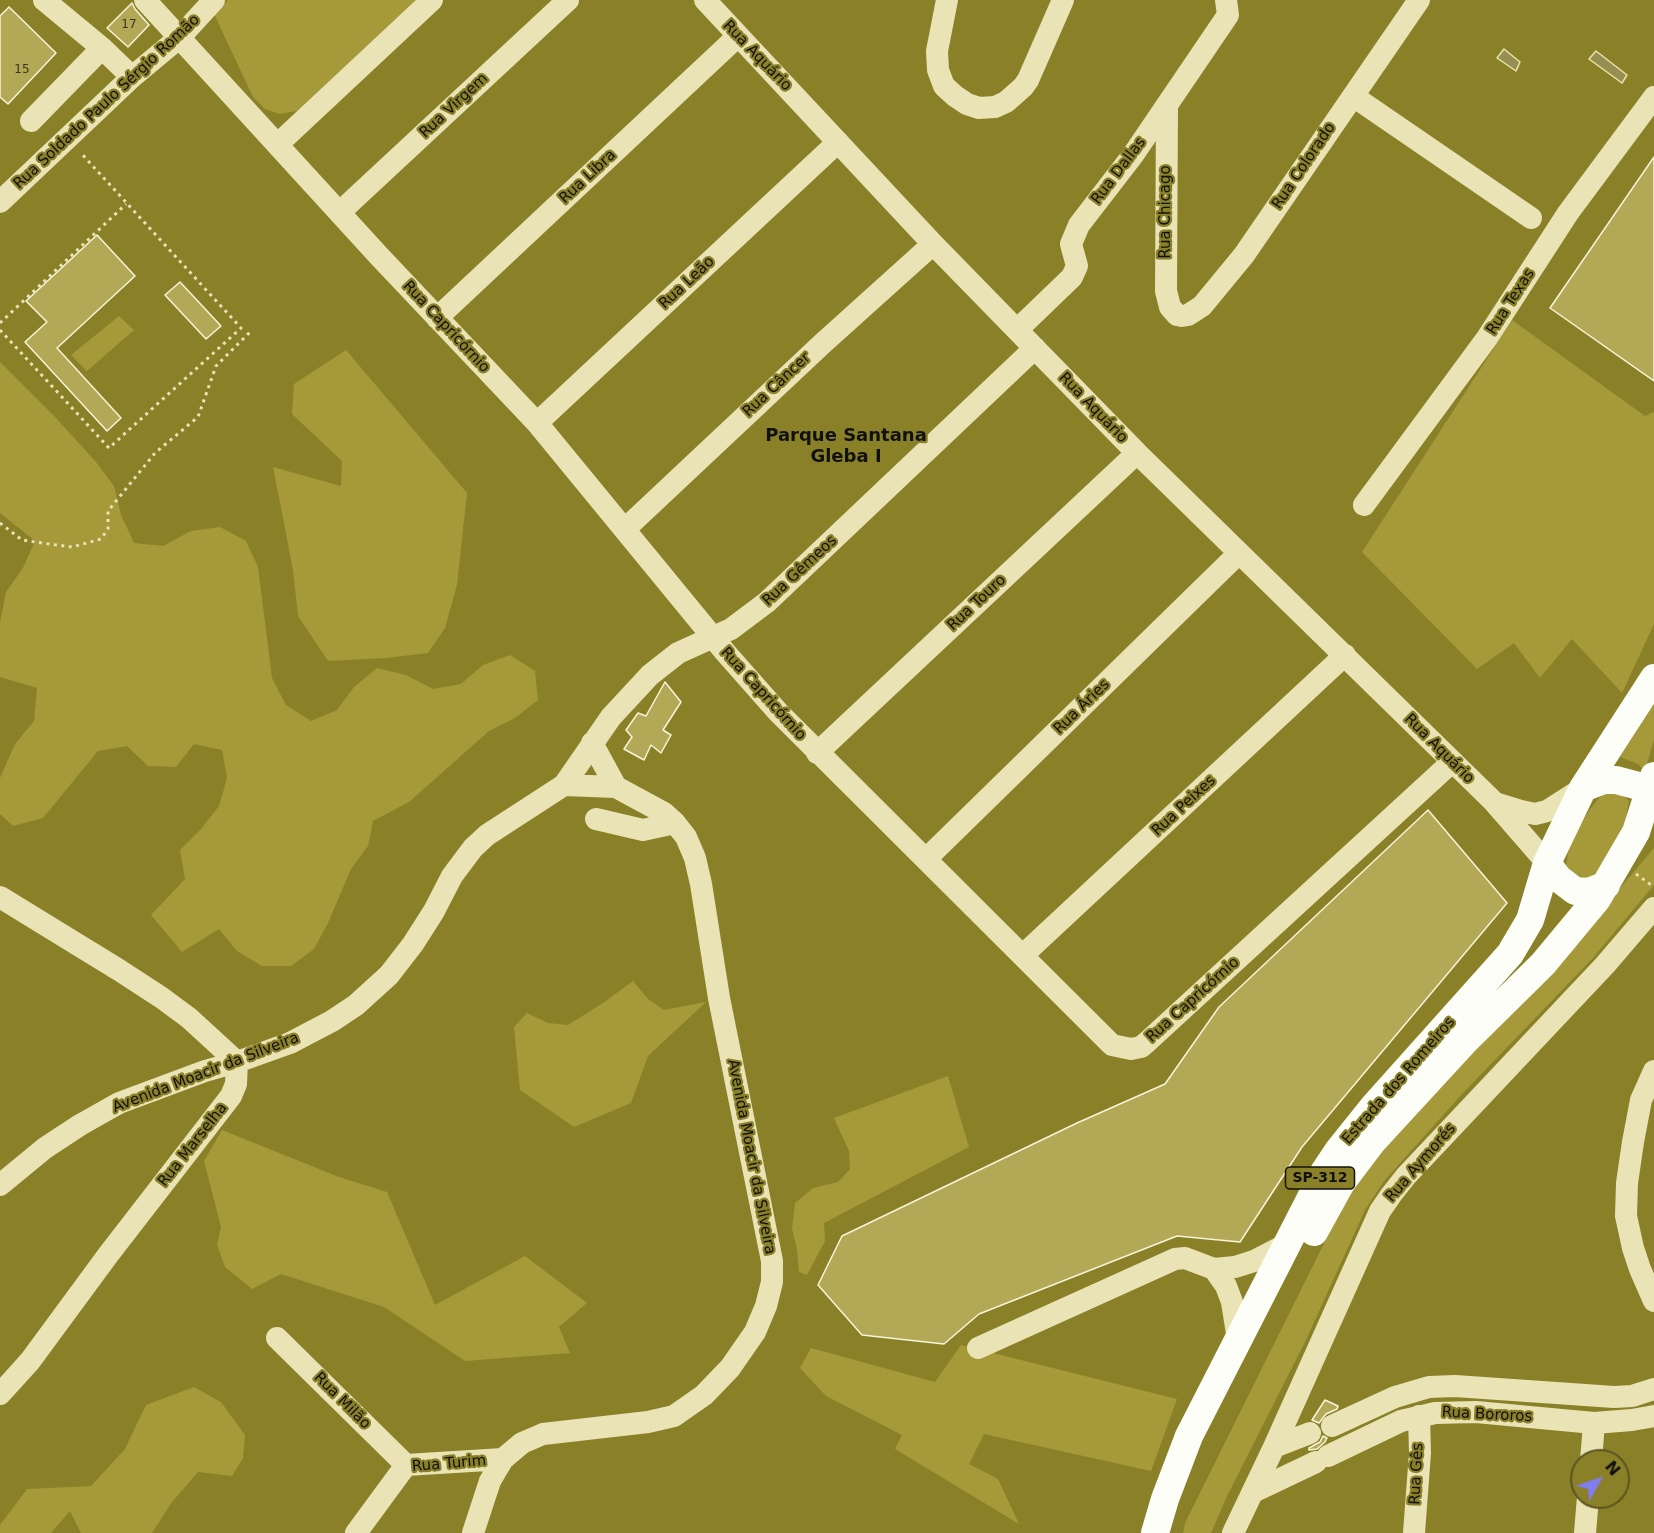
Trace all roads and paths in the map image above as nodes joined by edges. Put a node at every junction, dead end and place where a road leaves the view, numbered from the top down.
1 (44, 0) edge
2 (145, 0) edge
3 (214, 0) edge
4 (432, 0) edge
5 (568, 0) edge
6 (705, 0) edge
7 (947, 0) edge
8 (1062, 0) edge
9 (1419, 0) edge
10 (1227, 4) edge
11 (738, 36) junction
12 (180, 38) junction
13 (102, 48) junction
14 (132, 77) junction
15 (1353, 96) junction
16 (1654, 97) edge
17 (1167, 106) junction
18 (31, 121) dead end
19 (68, 139) junction
20 (838, 142) junction
21 (278, 144) junction
22 (0, 202) edge
23 (126, 204) junction
24 (340, 212) junction
25 (1531, 218) dead end
26 (933, 244) junction
27 (1177, 315) joint
28 (437, 318) junction
29 (0, 323) edge
30 (0, 330) edge
31 (1017, 330) junction
32 (252, 331) dead end
33 (1035, 348) junction
34 (537, 423) junction
35 (1137, 453) junction
36 (1364, 505) dead end
37 (0, 523) edge
38 (625, 529) junction
39 (1238, 554) junction
40 (713, 638) junction
41 (1345, 656) junction
42 (1654, 678) edge
43 (592, 743) junction
44 (817, 753) junction
45 (1452, 762) junction
46 (564, 786) junction
47 (1653, 786) edge
48 (616, 787) junction
49 (1583, 788) junction
50 (1494, 802) junction
51 (596, 819) dead end
52 (675, 823) junction
53 (1645, 826) edge
54 (926, 859) junction
55 (1547, 863) junction
56 (1606, 885) junction
57 (0, 897) edge
58 (1654, 908) edge
59 (1023, 955) junction
60 (237, 1062) junction
61 (1654, 1071) edge
62 (0, 1185) edge
63 (1285, 1245) junction
64 (1214, 1269) junction
65 (1654, 1301) edge
66 (277, 1338) dead end
67 (1238, 1340) junction
68 (978, 1348) dead end
69 (1654, 1389) edge
70 (0, 1394) edge
71 (1419, 1416) junction
72 (1654, 1416) edge
73 (1594, 1423) junction
74 (1332, 1426) dead end
75 (1310, 1433) dead end
76 (1274, 1447) junction
77 (1592, 1449) edge
78 (502, 1460) junction
79 (406, 1465) junction
80 (1253, 1492) junction
81 (1587, 1509) edge
82 (356, 1533) edge
83 (473, 1533) edge
84 (1155, 1533) edge
85 (1175, 1533) edge
86 (1233, 1533) edge
87 (1414, 1533) edge
88 (1585, 1533) edge

1 - 13 street
2 - 12 street, Rua Capricórnio
3 - 12 street, Rua Soldado Paulo Sérgio Romão
4 - 21 street
5 - 24 street, Rua Virgem
6 - 11 street, Rua Aquário
7 - 8 street
9 - 15 street, Rua Colorado
10 - 17 street, Rua Dallas
11 - 20 street, Rua Aquário
11 - 28 street, Rua Libra
12 - 14 street, Rua Soldado Paulo Sérgio Romão
12 - 21 street, Rua Capricórnio
13 - 14 street
13 - 18 street
14 - 19 street, Rua Soldado Paulo Sérgio Romão
15 - 25 street
15 - 27 street, Rua Colorado
16 - 36 street, Rua Texas
17 - 27 street, Rua Chicago
17 - 31 street, Rua Dallas
19 - 22 street, Rua Soldado Paulo Sérgio Romão
19 - 23 path
20 - 26 street, Rua Aquário
20 - 34 street, Rua Leão
21 - 24 street, Rua Capricórnio
23 - 29 path
23 - 30 path
24 - 28 street, Rua Capricórnio
26 - 31 street, Rua Aquário
26 - 38 street, Rua Câncer
28 - 34 street, Rua Capricórnio
31 - 33 street, Rua Aquário
32 - 37 path
33 - 35 street, Rua Aquário
33 - 40 street, Rua Gêmeos
34 - 38 street, Rua Capricórnio
35 - 39 street, Rua Aquário
35 - 44 street, Rua Touro
38 - 40 street, Rua Capricórnio
39 - 41 street, Rua Aquário
39 - 54 street, Rua Áries
40 - 43 street, Rua Gêmeos
40 - 44 street, Rua Capricórnio
41 - 45 street, Rua Aquário
41 - 59 street, Rua Peixes
42 - 49 main road, Estrada dos Romeiros / SP-312
43 - 46 street, Rua Gêmeos
43 - 48 street
44 - 54 street, Rua Capricórnio
45 - 50 street, Rua Aquário
45 - 59 street, Rua Capricórnio
46 - 48 street, Avenida Moacir da Silveira
46 - 60 street, Avenida Moacir da Silveira
47 - 49 main road
47 - 53 main road, Estrada dos Romeiros / SP-312
48 - 52 street, Avenida Moacir da Silveira
49 - 50 street
49 - 55 main road, Estrada dos Romeiros / SP-312
50 - 55 street, Rua Aquário
51 - 52 street
52 - 78 street, Avenida Moacir da Silveira
53 - 56 main road, Estrada dos Romeiros / SP-312
54 - 59 street, Rua Capricórnio
55 - 56 main road
55 - 63 main road, Estrada dos Romeiros / SP-312
56 - 85 main road, Estrada dos Romeiros / SP-312
57 - 60 street
58 - 76 street, Rua Aymorés
60 - 62 street, Avenida Moacir da Silveira
60 - 70 street, Rua Marselha
61 - 65 street
63 - 64 street
63 - 67 main road, Estrada dos Romeiros / SP-312
64 - 67 street
64 - 68 street
66 - 79 street, Rua Milão
67 - 84 main road, Estrada dos Romeiros / SP-312
69 - 74 street, Rua Bororos
71 - 73 street, Rua Bororos
71 - 80 street, Rua Bororos
71 - 87 street, Rua Gês
72 - 73 street, Rua Bororos
73 - 77 street
75 - 76 street
76 - 80 street, Rua Aymorés
78 - 79 street, Rua Turim
78 - 83 street, Avenida Moacir da Silveira
79 - 82 street, Rua Turim
80 - 86 street, Rua Aymorés
81 - 88 street

